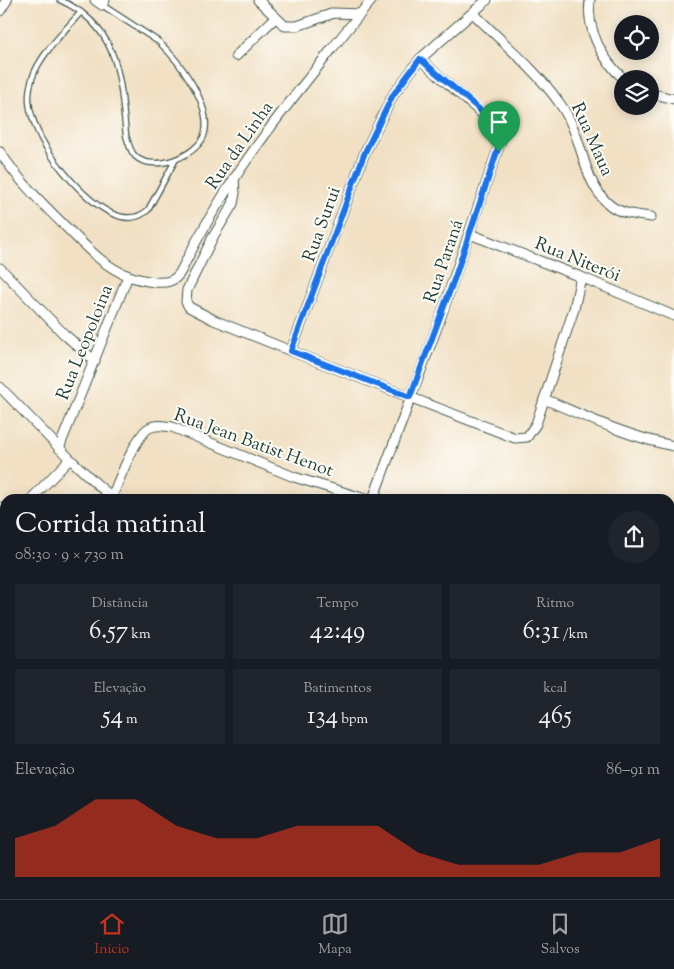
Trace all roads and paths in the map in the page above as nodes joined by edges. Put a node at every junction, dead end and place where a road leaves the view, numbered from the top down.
1 (7, 0) edge
2 (60, 0) edge
3 (258, 0) edge
4 (372, 0) edge
5 (487, 0) edge
6 (590, 0) edge
7 (101, 2) edge
8 (0, 11) edge
9 (82, 12) junction
10 (473, 13) junction
11 (360, 14) junction
12 (275, 18) junction
13 (236, 56) dead end
14 (420, 59) junction
15 (616, 70) edge
16 (659, 95) edge
17 (674, 99) edge
18 (0, 152) edge
19 (176, 159) junction
20 (234, 178) junction
21 (651, 217) dead end
22 (470, 234) junction
23 (0, 268) edge
24 (128, 276) junction
25 (581, 277) junction
26 (674, 316) edge
27 (291, 351) junction
28 (95, 361) junction
29 (0, 387) edge
30 (410, 397) junction
31 (544, 399) junction
32 (674, 446) edge
33 (59, 448) junction
34 (70, 459) junction
35 (36, 494) edge
36 (109, 494) edge
37 (116, 494) edge
38 (350, 494) edge
39 (375, 494) edge

1 - 8 street
2 - 9 lane
3 - 12 street
4 - 11 street, Rua da Linha
5 - 10 street, Rua Surui
6 - 15 street
7 - 19 lane
9 - 19 lane
9 - 19 lane
10 - 14 street, Rua Surui
10 - 21 street, Rua Maua
11 - 12 street
11 - 20 street, Rua da Linha
12 - 13 street
14 - 22 street, Rua Paraná
14 - 27 street, Rua Surui
16 - 17 street
18 - 24 street, Rua Leopoloina
20 - 24 street, Rua da Linha
20 - 27 street
22 - 25 street, Rua Niterói
22 - 30 street, Rua Paraná
23 - 28 street
24 - 28 street, Rua Leopoloina
25 - 26 street, Rua Niterói
25 - 31 street
27 - 30 street
28 - 33 street, Rua Leopoloina
29 - 33 street
30 - 31 street
30 - 39 street, Rua Paraná
31 - 32 street
33 - 34 street
34 - 35 street
34 - 36 street
37 - 38 street, Rua Jean Batist Henot

